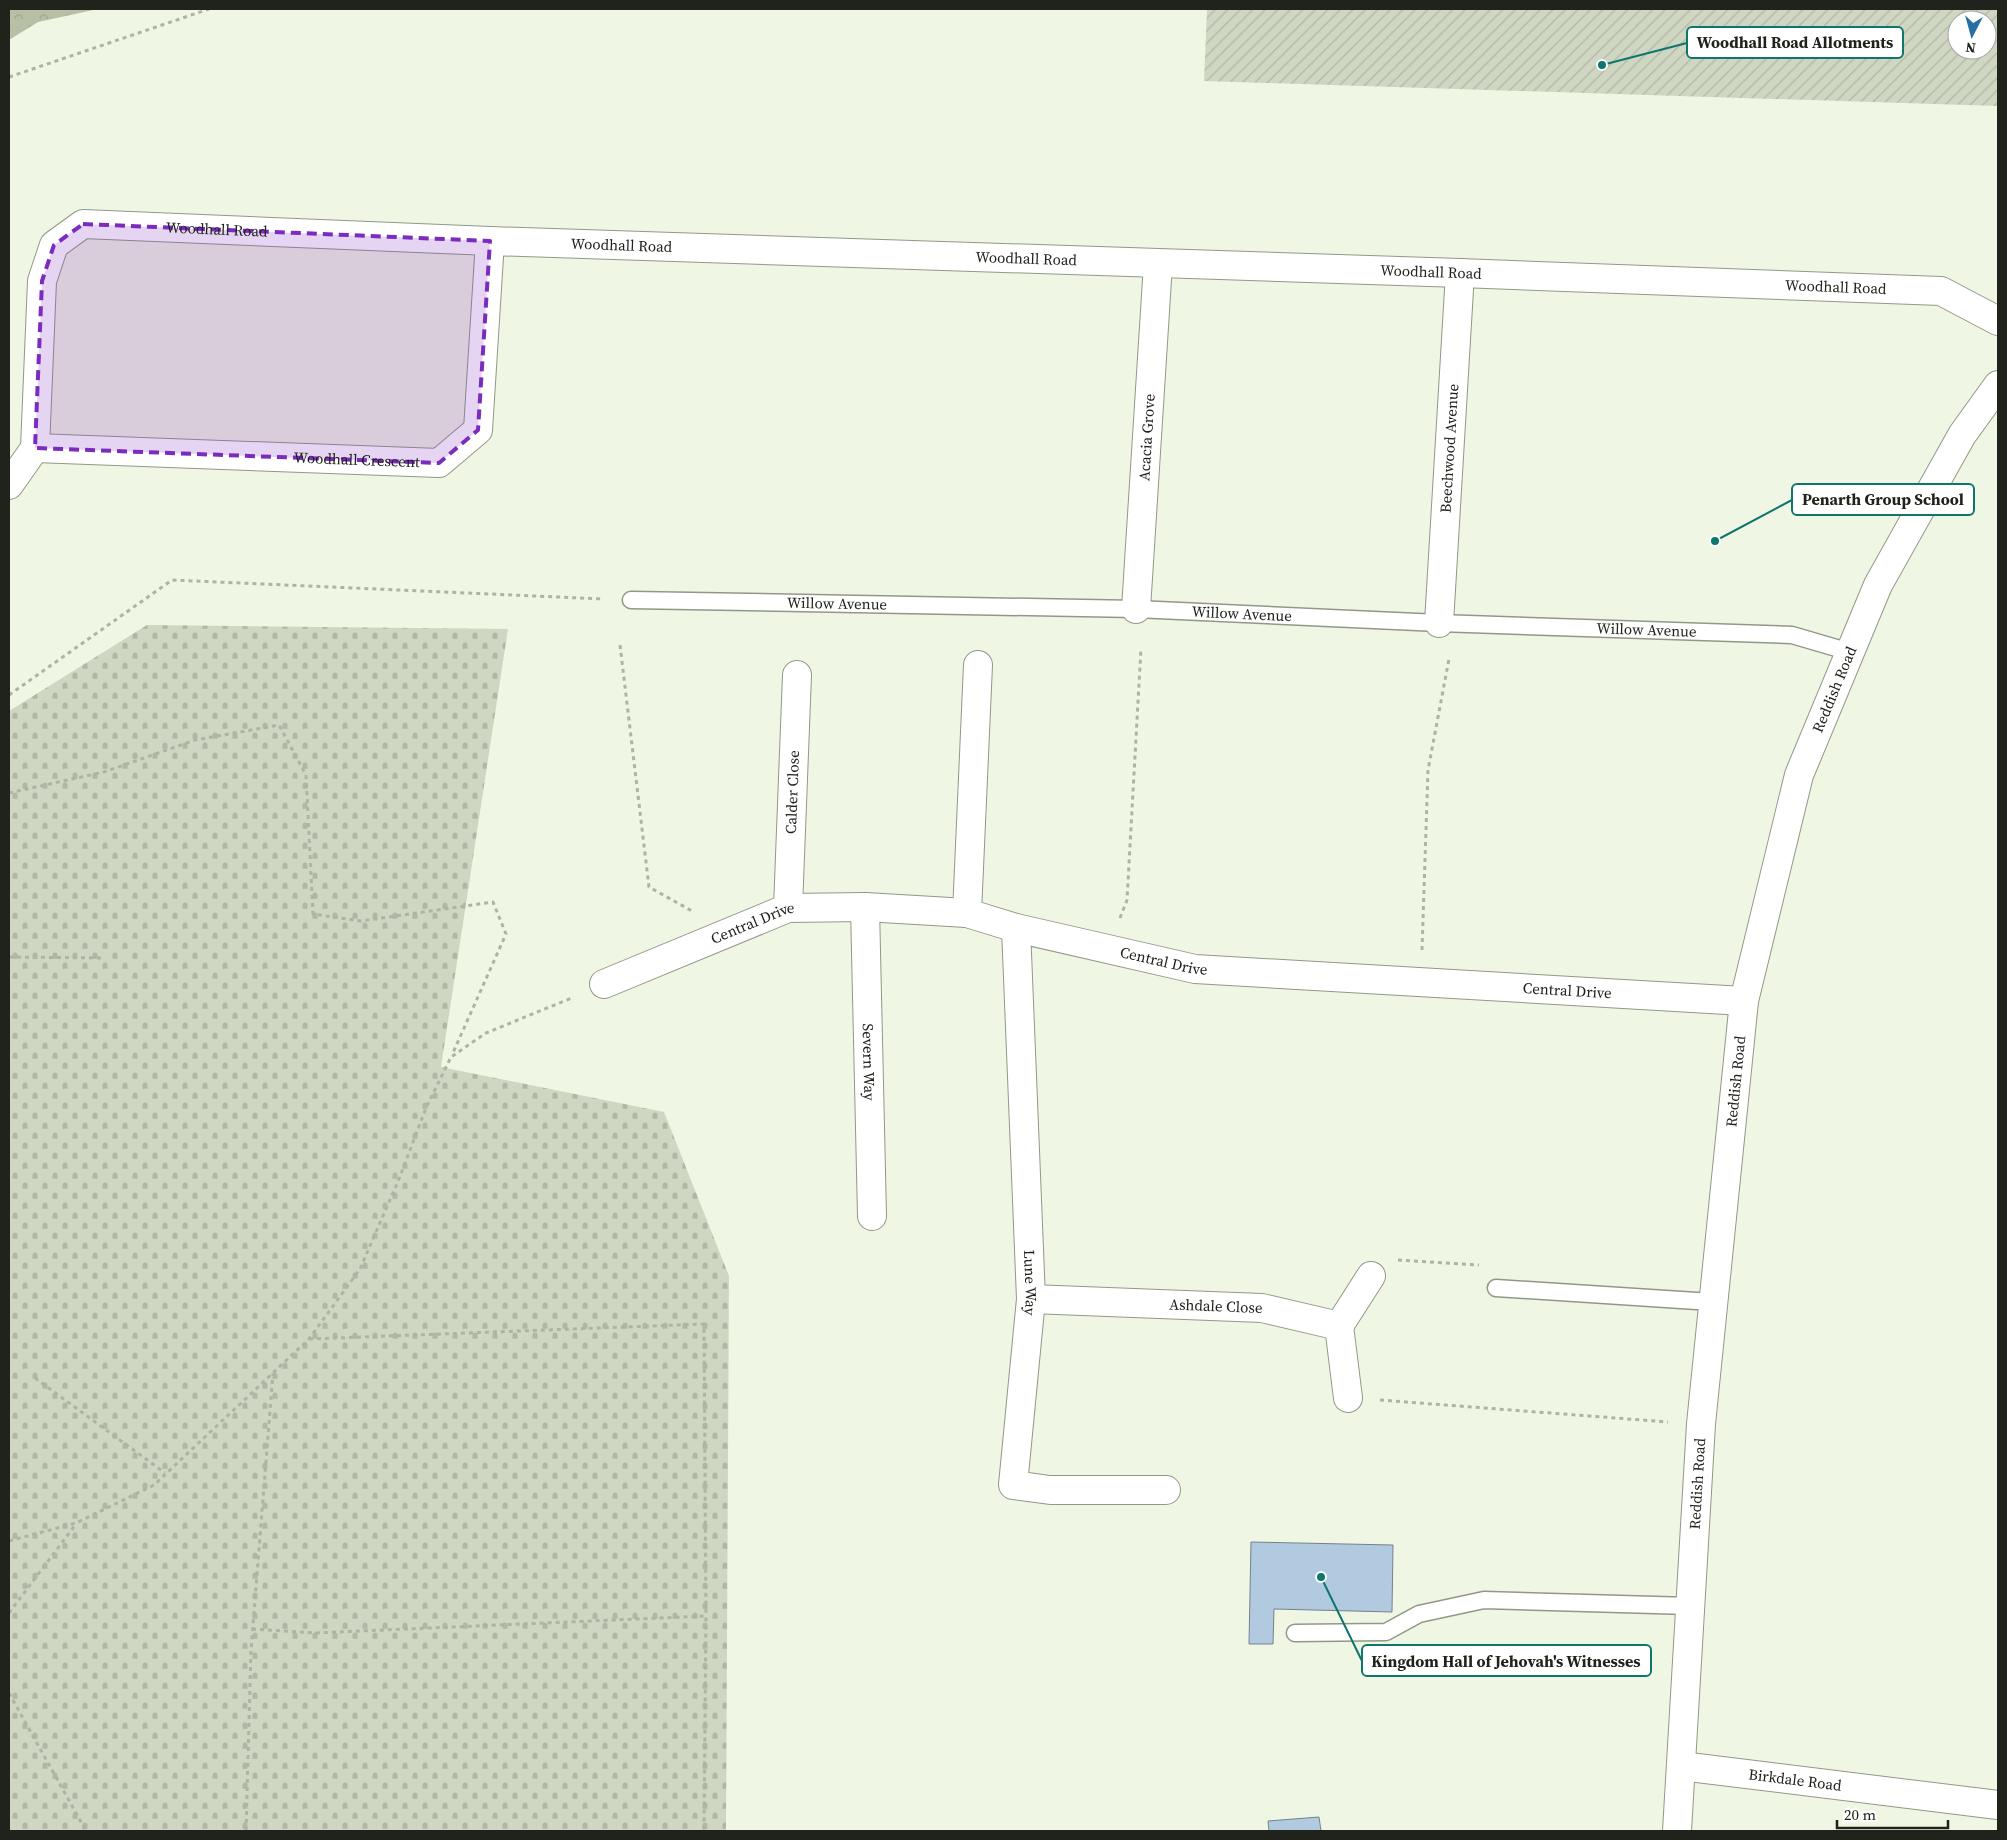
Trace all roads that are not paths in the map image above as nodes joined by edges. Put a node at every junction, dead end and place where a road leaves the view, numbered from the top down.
1 (490, 242) junction
2 (1158, 264) junction
3 (1460, 273) junction
4 (1998, 321) edge
5 (1998, 385) edge
6 (35, 448) junction
7 (9, 485) edge
8 (631, 600) road end
9 (1136, 609) junction
10 (1439, 623) junction
11 (1850, 652) junction
12 (978, 665) dead end
13 (796, 675) dead end
14 (865, 907) junction
15 (788, 908) junction
16 (967, 914) junction
17 (1016, 928) junction
18 (604, 984) road end
19 (1744, 1001) junction
20 (872, 1216) dead end
21 (1371, 1276) dead end
22 (1496, 1288) dead end
23 (1031, 1299) junction
24 (1712, 1302) junction
25 (1339, 1326) junction
26 (1348, 1398) road end
27 (1166, 1490) dead end
28 (1690, 1606) junction
29 (1295, 1633) dead end
30 (1681, 1766) junction
31 (1998, 1805) edge
32 (1677, 1831) edge

1 - 2 street, Woodhall Road
1 - 6 street, Woodhall Crescent
1 - 6 street, Woodhall Road
2 - 3 street, Woodhall Road
2 - 9 street, Acacia Grove
3 - 4 street, Woodhall Road
3 - 10 street, Beechwood Avenue
5 - 11 street, Reddish Road
6 - 7 street
8 - 9 lane, Willow Avenue
9 - 10 lane, Willow Avenue
10 - 11 lane, Willow Avenue
11 - 19 street, Reddish Road
12 - 16 street
13 - 15 street, Calder Close
14 - 15 street, Central Drive
14 - 16 street, Central Drive
14 - 20 street, Severn Way
15 - 18 street, Central Drive
16 - 17 street, Central Drive
17 - 19 street, Central Drive
17 - 23 street, Lune Way
19 - 24 street, Reddish Road
21 - 25 street
22 - 24 lane
23 - 25 street, Ashdale Close
23 - 27 street, Lune Way
24 - 28 street, Reddish Road
25 - 26 street
28 - 29 lane
28 - 30 street, Reddish Road
30 - 31 street, Birkdale Road
30 - 32 street, Reddish Road

